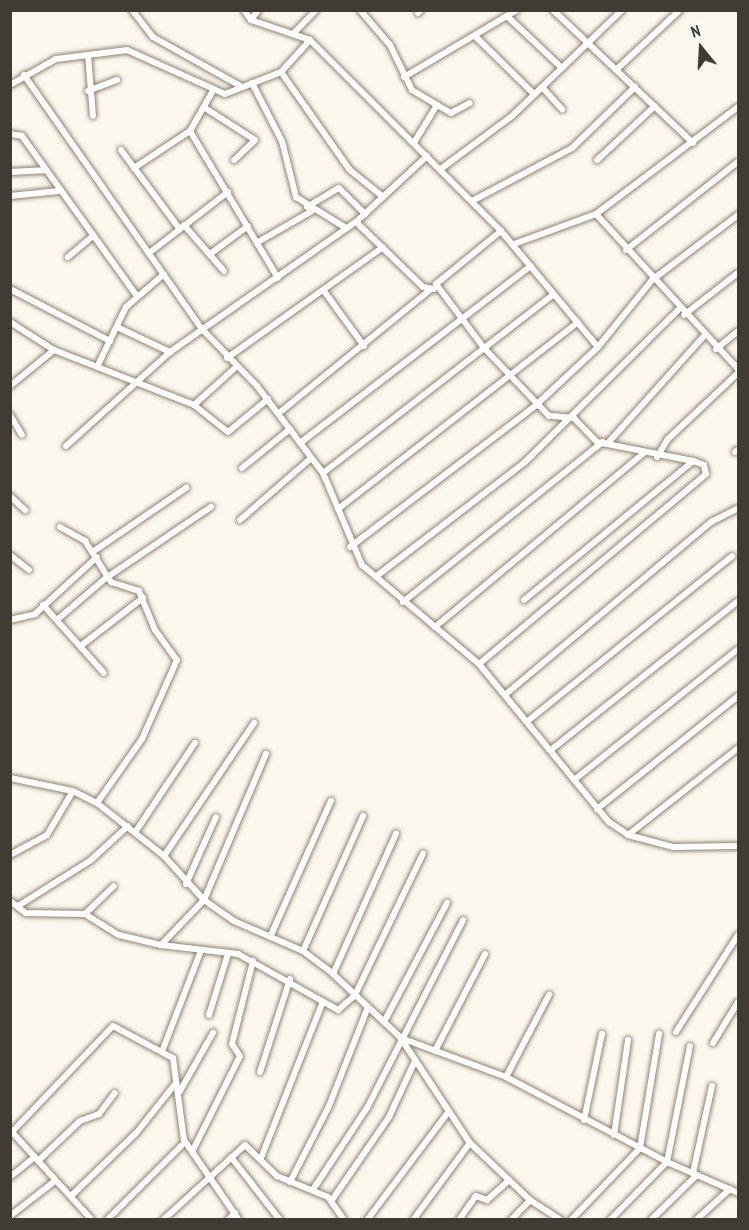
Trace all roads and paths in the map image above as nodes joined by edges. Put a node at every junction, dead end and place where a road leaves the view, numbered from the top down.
1 (132, 10) edge
2 (244, 10) edge
3 (258, 10) edge
4 (316, 10) edge
5 (517, 10) edge
6 (554, 10) edge
7 (622, 10) edge
8 (680, 10) edge
9 (362, 11) edge
10 (508, 17) junction
11 (251, 20) junction
12 (292, 34) junction
13 (476, 37) junction
14 (310, 40) junction
15 (589, 42) junction
16 (88, 55) junction
17 (562, 68) junction
18 (616, 70) junction
19 (281, 72) junction
20 (24, 75) junction
21 (404, 77) junction
22 (117, 80) dead end
23 (252, 83) junction
24 (10, 85) edge
25 (242, 87) junction
26 (542, 87) junction
27 (635, 87) junction
28 (214, 89) junction
29 (88, 91) junction
30 (534, 94) junction
31 (470, 103) dead end
32 (437, 105) junction
33 (655, 106) junction
34 (738, 107) edge
35 (205, 108) junction
36 (562, 109) dead end
37 (93, 116) dead end
38 (190, 131) junction
39 (10, 134) edge
40 (415, 141) junction
41 (693, 143) junction
42 (122, 150) dead end
43 (427, 156) junction
44 (234, 160) dead end
45 (597, 160) dead end
46 (738, 162) edge
47 (134, 168) junction
48 (442, 168) junction
49 (44, 170) junction
50 (10, 172) edge
51 (59, 191) junction
52 (228, 192) junction
53 (10, 196) edge
54 (382, 196) junction
55 (472, 201) junction
56 (309, 209) junction
57 (365, 214) junction
58 (596, 214) junction
59 (738, 215) edge
60 (356, 222) junction
61 (248, 226) junction
62 (181, 227) junction
63 (346, 228) junction
64 (501, 231) junction
65 (93, 236) junction
66 (258, 242) junction
67 (513, 244) junction
68 (383, 247) junction
69 (627, 250) junction
70 (149, 253) junction
71 (210, 254) junction
72 (68, 256) dead end
73 (531, 266) junction
74 (224, 270) dead end
75 (738, 273) edge
76 (164, 274) junction
77 (278, 278) junction
78 (652, 280) junction
79 (10, 289) edge
80 (434, 289) junction
81 (324, 291) junction
82 (554, 294) junction
83 (137, 296) junction
84 (678, 310) junction
85 (684, 315) junction
86 (461, 320) junction
87 (578, 321) junction
88 (10, 322) edge
89 (117, 327) junction
90 (201, 328) junction
91 (738, 331) edge
92 (703, 337) junction
93 (110, 341) junction
94 (364, 346) junction
95 (598, 347) junction
96 (484, 348) junction
97 (716, 349) junction
98 (54, 350) junction
99 (170, 352) junction
100 (227, 358) junction
101 (98, 365) junction
102 (235, 368) junction
103 (738, 371) edge
104 (512, 373) junction
105 (141, 381) junction
106 (10, 386) edge
107 (268, 399) junction
108 (194, 405) junction
109 (535, 406) junction
110 (279, 413) junction
111 (10, 415) edge
112 (574, 418) junction
113 (290, 429) junction
114 (22, 435) dead end
115 (300, 443) junction
116 (605, 443) junction
117 (66, 446) dead end
118 (643, 454) junction
119 (657, 457) junction
120 (311, 458) junction
121 (693, 460) junction
122 (242, 468) dead end
123 (323, 473) junction
124 (186, 488) dead end
125 (10, 496) edge
126 (212, 507) dead end
127 (738, 508) edge
128 (338, 509) junction
129 (25, 510) dead end
130 (240, 520) dead end
131 (60, 527) dead end
132 (350, 547) junction
133 (95, 554) junction
134 (10, 555) edge
135 (732, 556) dead end
136 (29, 570) dead end
137 (378, 575) junction
138 (106, 578) junction
139 (143, 598) junction
140 (524, 600) dead end
141 (738, 601) edge
142 (404, 603) junction
143 (43, 604) junction
144 (58, 619) junction
145 (10, 620) edge
146 (435, 627) junction
147 (83, 644) junction
148 (738, 649) edge
149 (479, 664) junction
150 (104, 673) dead end
151 (506, 694) junction
152 (738, 696) edge
153 (530, 720) junction
154 (254, 723) dead end
155 (195, 743) dead end
156 (738, 748) edge
157 (552, 749) junction
158 (266, 754) dead end
159 (10, 778) edge
160 (574, 780) junction
161 (73, 791) junction
162 (331, 801) dead end
163 (97, 803) junction
164 (597, 809) junction
165 (363, 816) dead end
166 (216, 817) dead end
167 (128, 826) junction
168 (136, 831) junction
169 (396, 834) dead end
170 (628, 835) junction
171 (738, 846) edge
172 (423, 854) dead end
173 (10, 855) edge
174 (164, 856) junction
175 (186, 884) junction
176 (114, 886) dead end
177 (10, 900) edge
178 (204, 900) junction
179 (447, 903) dead end
180 (18, 906) junction
181 (86, 914) junction
182 (463, 920) dead end
183 (271, 935) junction
184 (738, 935) edge
185 (160, 945) junction
186 (303, 951) junction
187 (200, 952) junction
188 (228, 954) junction
189 (485, 954) dead end
190 (253, 961) junction
191 (333, 974) junction
192 (290, 979) junction
193 (355, 995) junction
194 (549, 995) dead end
195 (738, 1002) edge
196 (322, 1004) junction
197 (368, 1007) junction
198 (209, 1015) dead end
199 (384, 1022) junction
200 (676, 1032) dead end
201 (213, 1033) dead end
202 (602, 1034) dead end
203 (659, 1034) dead end
204 (400, 1038) junction
205 (628, 1040) dead end
206 (713, 1043) dead end
207 (690, 1046) dead end
208 (163, 1049) junction
209 (435, 1051) junction
210 (415, 1061) junction
211 (260, 1072) dead end
212 (506, 1077) junction
213 (176, 1083) junction
214 (712, 1086) dead end
215 (180, 1091) junction
216 (115, 1093) dead end
217 (447, 1114) junction
218 (584, 1120) junction
219 (11, 1131) edge
220 (614, 1135) junction
221 (470, 1143) junction
222 (181, 1146) dead end
223 (640, 1148) junction
224 (192, 1152) junction
225 (231, 1157) junction
226 (261, 1158) junction
227 (36, 1159) junction
228 (667, 1162) junction
229 (695, 1174) junction
230 (10, 1177) edge
231 (209, 1177) junction
232 (56, 1180) junction
233 (508, 1180) junction
234 (290, 1182) junction
235 (314, 1188) junction
236 (729, 1189) junction
237 (738, 1192) edge
238 (71, 1196) junction
239 (332, 1200) junction
240 (530, 1200) junction
241 (10, 1216) edge
242 (237, 1216) edge
243 (92, 1220) edge
244 (107, 1220) edge
245 (164, 1220) edge
246 (228, 1220) edge
247 (280, 1220) edge
248 (344, 1220) edge
249 (367, 1220) edge
250 (413, 1220) edge
251 (459, 1220) edge
252 (511, 1220) edge
253 (561, 1220) edge
254 (571, 1220) edge
255 (610, 1220) edge
256 (651, 1220) edge
257 (696, 1220) edge

1 - 25 street
2 - 11 street
3 - 11 street
4 - 12 street
5 - 10 street
6 - 15 street
7 - 15 street
8 - 18 street
9 - 21 street
10 - 13 street
10 - 17 street
11 - 12 street
12 - 14 street
13 - 21 street
13 - 30 street
14 - 19 street
14 - 40 street
15 - 17 street
15 - 18 street
16 - 20 street
16 - 28 street
16 - 29 street
17 - 26 street
18 - 27 street
19 - 23 street
19 - 54 street
20 - 24 street
20 - 70 street
21 - 32 street
22 - 29 street
23 - 25 street
23 - 56 street
25 - 28 street
26 - 30 street
26 - 36 street
27 - 33 street
27 - 55 street
28 - 35 street
29 - 37 street
30 - 48 street
31 - 32 street
32 - 40 street
33 - 41 street
33 - 45 street
34 - 41 street
35 - 38 street
35 - 44 street
38 - 47 street
38 - 52 street
39 - 49 street
40 - 43 street
41 - 58 street
42 - 47 street
43 - 48 street
43 - 54 street
46 - 69 street
47 - 62 street
48 - 55 street
49 - 50 street
49 - 51 street
51 - 53 street
51 - 65 street
52 - 61 street
52 - 62 street
54 - 57 street
55 - 64 street
56 - 57 street
56 - 63 street
56 - 66 street
57 - 60 street
58 - 67 street
58 - 69 street
59 - 78 street
60 - 63 street
60 - 68 street
61 - 66 street
61 - 71 street
62 - 70 street
62 - 71 street
63 - 77 street
64 - 67 street
64 - 80 street
65 - 72 street
65 - 83 street
66 - 77 street
67 - 73 street
68 - 80 street
68 - 81 street
69 - 78 street
70 - 76 street
71 - 74 street
73 - 82 street
73 - 86 street
75 - 85 street
76 - 83 street
76 - 90 street
77 - 90 street
78 - 84 street
78 - 95 street
79 - 93 street
80 - 86 street
80 - 94 street
81 - 94 street
81 - 100 street
82 - 87 street
82 - 96 street
83 - 89 street
84 - 85 street
84 - 112 street
85 - 92 street
86 - 96 street
86 - 115 street
87 - 95 street
87 - 104 street
88 - 98 street
89 - 93 street
89 - 99 street
90 - 99 street
90 - 100 street
91 - 97 street
92 - 97 street
92 - 116 street
93 - 101 street
94 - 110 street
95 - 109 street
96 - 104 street
96 - 123 street
97 - 103 street
98 - 101 street
98 - 106 street
99 - 105 street
100 - 102 street
101 - 105 street
102 - 107 street
102 - 108 street
103 - 119 street
104 - 109 street
104 - 128 street
105 - 108 street
105 - 117 street
107 - 108 street
107 - 110 street
109 - 112 street
109 - 132 street
110 - 113 street
111 - 114 street
112 - 116 street
112 - 137 street
113 - 115 street
113 - 122 street
115 - 120 street
116 - 118 street
116 - 142 street
118 - 119 street
118 - 146 street
119 - 121 street
120 - 123 street
120 - 130 street
121 - 140 street
121 - 149 street
123 - 128 street
124 - 133 street
125 - 129 street
126 - 138 street
127 - 151 street
128 - 132 street
131 - 133 street
132 - 137 street
133 - 138 street
133 - 143 street
134 - 136 street
135 - 153 street
137 - 142 street
138 - 139 street
138 - 144 street
139 - 147 street
139 - 163 street
141 - 157 street
142 - 146 street
143 - 144 street
143 - 145 street
144 - 147 street
146 - 149 street
147 - 150 street
148 - 160 street
149 - 151 street
151 - 153 street
152 - 164 street
153 - 157 street
154 - 174 street
155 - 168 street
156 - 170 street
157 - 160 street
158 - 178 street
159 - 161 street
160 - 164 street
161 - 163 street
161 - 173 street
162 - 183 street
163 - 167 street
164 - 170 street
165 - 186 street
166 - 175 street
167 - 168 street
167 - 180 street
168 - 174 street
169 - 191 street
170 - 171 street
172 - 193 street
174 - 175 street
175 - 178 street
176 - 181 street
177 - 180 street
178 - 183 street
178 - 185 street
179 - 199 street
180 - 181 street
181 - 185 street
182 - 204 street
183 - 186 street
184 - 200 street
185 - 187 street
186 - 191 street
187 - 188 street
187 - 208 street
188 - 190 street
188 - 198 street
189 - 209 street
190 - 192 street
190 - 224 street
191 - 193 street
192 - 196 street
192 - 211 street
193 - 196 street
193 - 197 street
194 - 212 street
195 - 206 street
196 - 226 street
197 - 199 street
197 - 234 street
199 - 204 street
201 - 215 street
202 - 218 street
203 - 223 street
204 - 209 street
204 - 210 street
204 - 235 street
205 - 220 street
207 - 228 street
208 - 213 street
208 - 219 street
209 - 212 street
210 - 217 street
210 - 239 street
212 - 218 street
213 - 215 street
213 - 238 street
214 - 229 street
215 - 224 street
216 - 227 street
217 - 221 street
217 - 249 street
218 - 220 street
219 - 227 street
220 - 223 street
221 - 233 street
221 - 250 street
222 - 244 street
223 - 228 street
223 - 254 street
224 - 231 street
225 - 226 street
225 - 231 street
225 - 247 street
226 - 234 street
227 - 230 street
227 - 232 street
228 - 229 street
228 - 255 street
229 - 236 street
229 - 256 street
231 - 242 street
231 - 245 street
232 - 238 street
232 - 241 street
233 - 240 street
233 - 251 street
234 - 235 street
235 - 239 street
236 - 237 street
236 - 257 street
238 - 243 street
239 - 248 street
240 - 252 street
240 - 253 street
242 - 246 street

